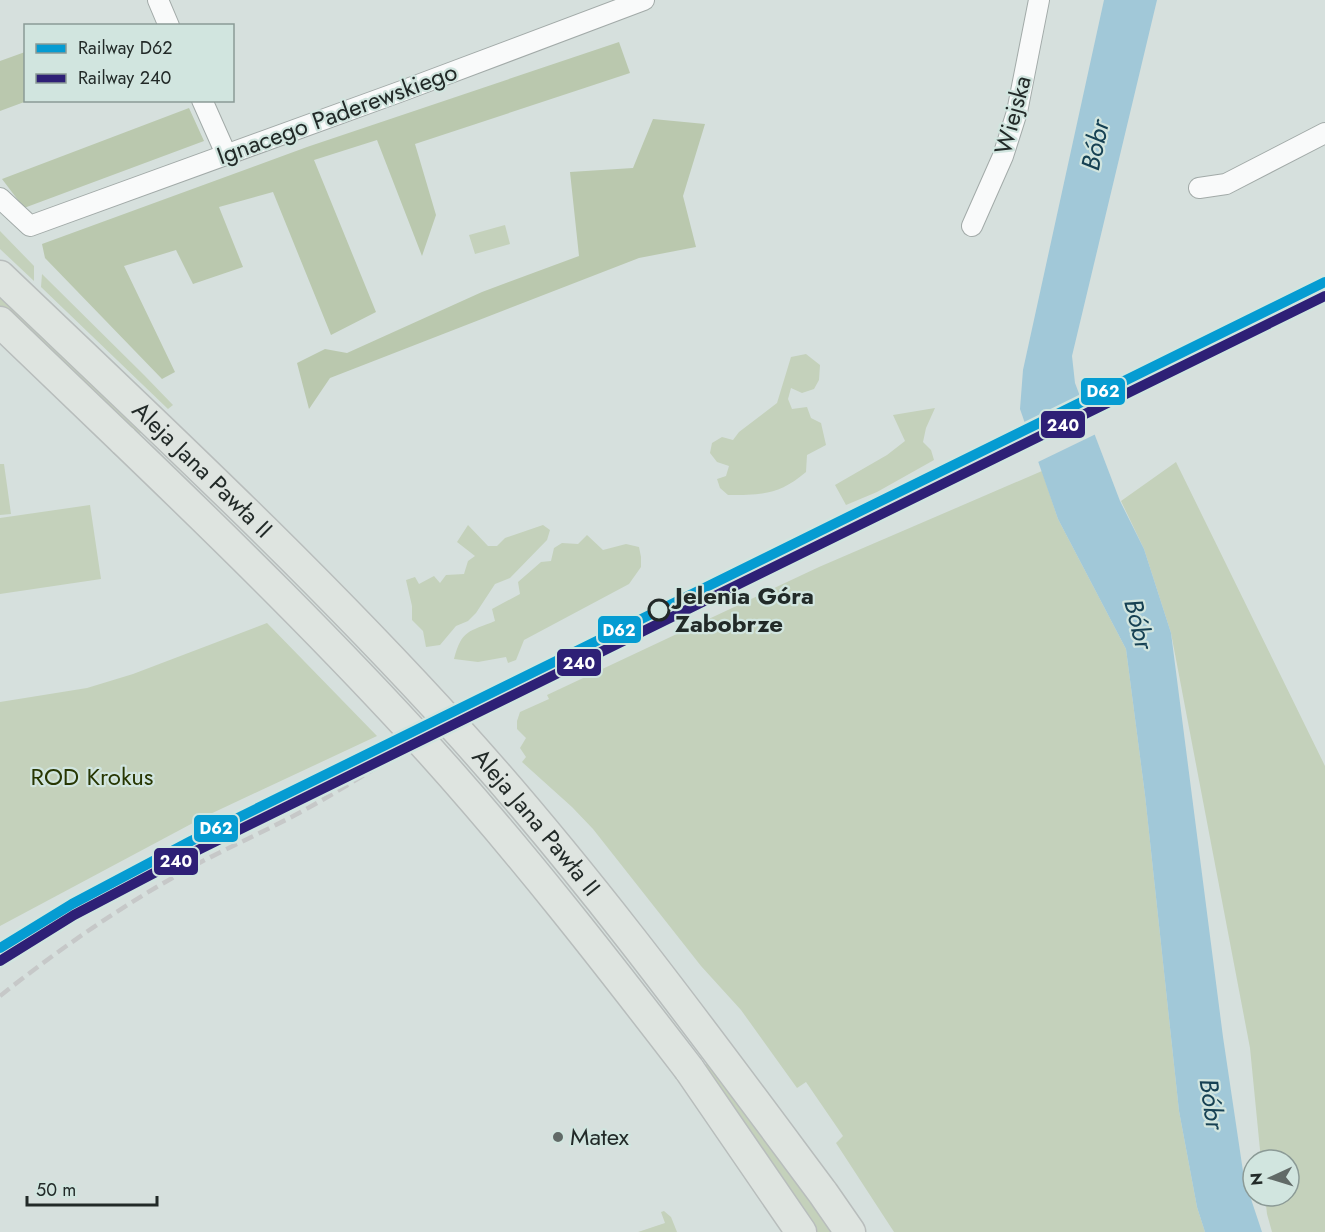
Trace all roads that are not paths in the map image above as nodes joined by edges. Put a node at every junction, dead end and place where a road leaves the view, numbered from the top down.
1 (158, 0) edge
2 (644, 0) edge
3 (1039, 0) edge
4 (168, 24) edge
5 (203, 102) edge
6 (1325, 133) edge
7 (226, 154) junction
8 (1199, 188) dead end
9 (0, 198) edge
10 (972, 226) dead end
11 (0, 276) edge
12 (0, 322) edge
13 (801, 1232) edge
14 (850, 1232) edge

1 - 4 street
2 - 7 street, Ignacego Paderewskiego
3 - 10 street, Wiejska
5 - 7 street
6 - 8 street
7 - 9 street, Ignacego Paderewskiego
11 - 14 main road, Aleja Jana Pawła II
12 - 13 main road, Aleja Jana Pawła II, bridge

